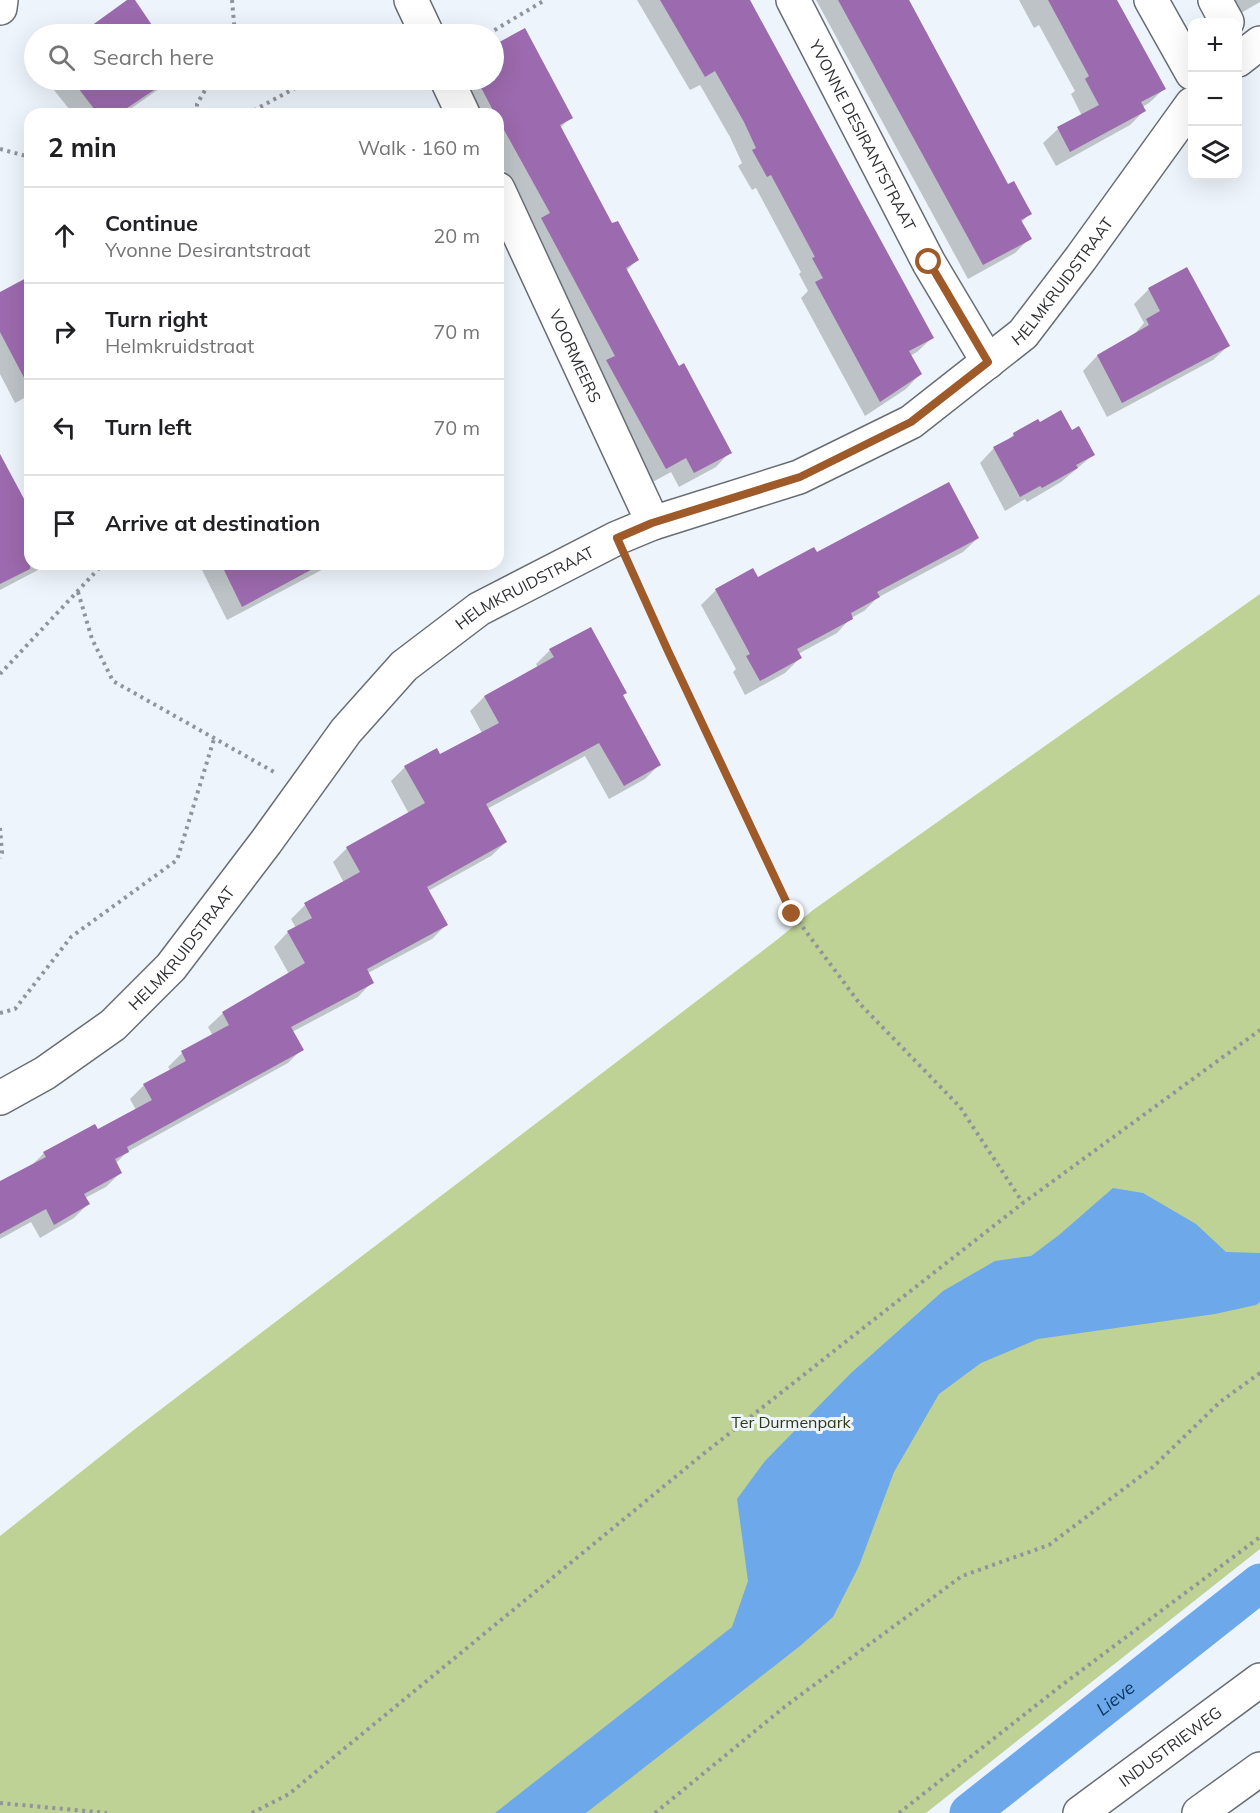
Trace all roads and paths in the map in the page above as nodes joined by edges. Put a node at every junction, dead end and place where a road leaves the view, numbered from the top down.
1 (1, 0) edge
2 (232, 0) edge
3 (411, 0) edge
4 (545, 0) edge
5 (793, 0) edge
6 (1151, 0) edge
7 (1215, 0) edge
8 (0, 8) edge
9 (1225, 18) edge
10 (234, 24) edge
11 (422, 24) edge
12 (504, 24) edge
13 (1191, 72) edge
14 (205, 90) edge
15 (292, 90) edge
16 (452, 90) edge
17 (197, 108) edge
18 (259, 108) edge
19 (460, 108) edge
20 (1188, 110) edge
21 (0, 149) edge
22 (24, 155) edge
23 (504, 202) edge
24 (988, 362) junction
25 (652, 523) junction
26 (617, 538) junction
27 (98, 570) edge
28 (78, 592) junction
29 (0, 674) edge
30 (214, 739) junction
31 (304, 789) junction
32 (0, 828) edge
33 (0, 858) edge
34 (0, 1013) edge
35 (1260, 1030) edge
36 (0, 1098) edge
37 (1023, 1203) junction
38 (1260, 1373) edge
39 (1260, 1538) edge
40 (1260, 1680) edge
41 (1260, 1769) edge
42 (0, 1803) edge
43 (107, 1813) edge
44 (252, 1813) edge
45 (655, 1813) edge
46 (898, 1813) edge
47 (1080, 1813) edge
48 (1198, 1813) edge

1 - 8 main road
2 - 10 path
3 - 11 main road
4 - 12 path
5 - 24 main road, YVONNE DESIRANTSTRAAT
6 - 13 main road
7 - 9 main road
14 - 17 path
15 - 18 path
16 - 19 main road
20 - 24 main road, HELMKRUIDSTRAAT
21 - 22 path
23 - 25 main road, VOORMEERS
24 - 25 main road, HELMKRUIDSTRAAT
25 - 26 main road, HELMKRUIDSTRAAT
26 - 31 main road, HELMKRUIDSTRAAT
26 - 37 path
27 - 28 path
28 - 29 path
28 - 30 path
30 - 31 path
30 - 34 path
31 - 36 main road, HELMKRUIDSTRAAT
32 - 33 path
35 - 37 path
37 - 44 path
38 - 45 path
39 - 46 path
40 - 47 main road, INDUSTRIEWEG
41 - 48 main road
42 - 43 path

